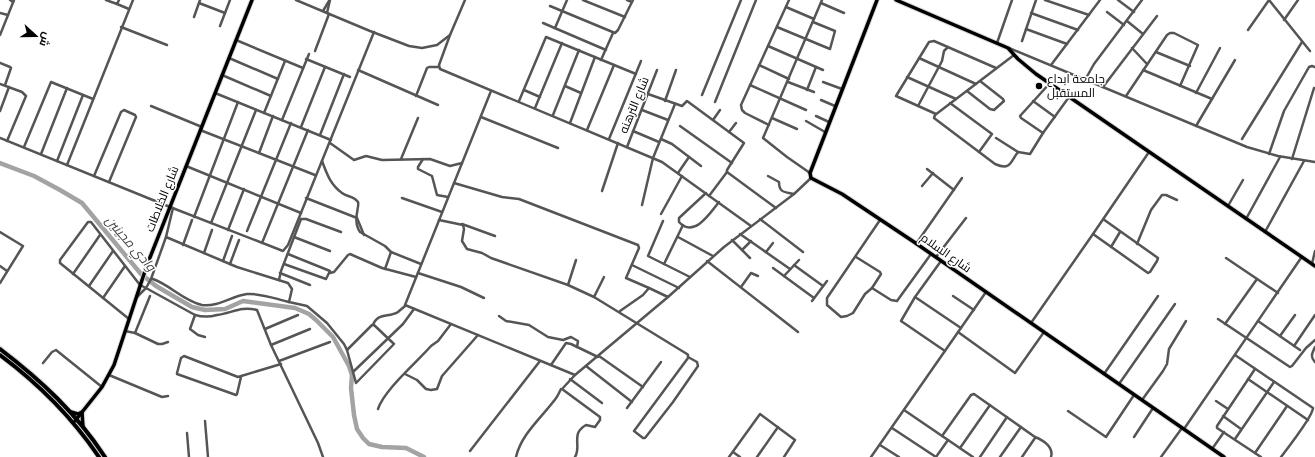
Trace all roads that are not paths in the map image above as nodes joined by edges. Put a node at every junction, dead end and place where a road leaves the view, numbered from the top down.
1 (10, 0) edge
2 (106, 0) edge
3 (119, 0) edge
4 (133, 0) edge
5 (230, 0) edge
6 (252, 0) edge
7 (296, 0) edge
8 (330, 0) edge
9 (465, 0) edge
10 (567, 0) edge
11 (583, 0) edge
12 (627, 0) edge
13 (741, 0) edge
14 (756, 0) edge
15 (789, 0) edge
16 (877, 0) edge
17 (896, 0) edge
18 (1012, 0) edge
19 (1036, 0) edge
20 (1045, 0) edge
21 (1100, 0) edge
22 (1118, 0) edge
23 (1142, 0) edge
24 (1269, 0) edge
25 (14, 1) edge
26 (633, 1) edge
27 (1296, 1) edge
28 (200, 2) edge
29 (821, 2) edge
30 (118, 4) junction
31 (550, 6) dead end
32 (786, 7) junction
33 (129, 9) junction
34 (323, 11) junction
35 (562, 11) junction
36 (1107, 12) dead end
37 (1134, 12) junction
38 (0, 13) edge
39 (225, 13) junction
40 (328, 13) junction
41 (844, 13) dead end
42 (1031, 14) junction
43 (8, 15) junction
44 (1089, 15) junction
45 (1157, 16) dead end
46 (194, 17) dead end
47 (625, 17) junction
48 (1284, 20) junction
49 (814, 21) junction
50 (1127, 21) junction
51 (543, 23) dead end
52 (1124, 25) junction
53 (220, 26) dead end
54 (121, 27) junction
55 (777, 27) junction
56 (555, 28) junction
57 (1026, 29) junction
58 (1078, 30) junction
59 (1248, 30) dead end
60 (374, 32) junction
61 (613, 33) junction
62 (1143, 34) junction
63 (0, 35) edge
64 (450, 35) junction
65 (236, 40) junction
66 (806, 40) junction
67 (1022, 41) dead end
68 (1302, 42) junction
69 (562, 43) junction
70 (997, 43) junction
71 (1067, 44) junction
72 (166, 45) dead end
73 (768, 46) junction
74 (948, 47) junction
75 (1008, 48) junction
76 (1132, 48) junction
77 (1220, 48) dead end
78 (579, 50) junction
79 (606, 50) junction
80 (315, 51) dead end
81 (1310, 51) dead end
82 (1156, 52) junction
83 (309, 54) dead end
84 (1014, 55) junction
85 (595, 57) junction
86 (229, 58) junction
87 (919, 58) junction
88 (306, 59) junction
89 (798, 59) junction
90 (601, 60) junction
91 (1235, 60) dead end
92 (286, 61) junction
93 (641, 61) dead end
94 (0, 62) edge
95 (1147, 64) junction
96 (614, 65) junction
97 (759, 65) junction
98 (1051, 65) junction
99 (1190, 66) junction
100 (325, 67) junction
101 (439, 67) junction
102 (816, 67) junction
103 (938, 67) junction
104 (1315, 67) edge
105 (303, 68) junction
106 (996, 68) junction
107 (358, 70) junction
108 (658, 70) dead end
109 (676, 70) dead end
110 (823, 70) dead end
111 (1143, 70) junction
112 (344, 74) junction
113 (636, 74) junction
114 (222, 75) junction
115 (350, 77) dead end
116 (907, 77) junction
117 (278, 79) junction
118 (788, 80) junction
119 (1085, 80) junction
120 (980, 81) junction
121 (823, 82) dead end
122 (1050, 83) junction
123 (0, 84) edge
124 (976, 84) junction
125 (5, 85) junction
126 (750, 85) junction
127 (565, 86) junction
128 (1180, 86) junction
129 (9, 87) junction
130 (928, 87) junction
131 (1103, 87) junction
132 (67, 88) junction
133 (1314, 88) edge
134 (842, 89) junction
135 (523, 90) junction
136 (807, 90) junction
137 (491, 91) junction
138 (967, 91) junction
139 (814, 92) dead end
140 (215, 93) junction
141 (581, 93) junction
142 (1196, 93) junction
143 (648, 94) junction
144 (83, 95) junction
145 (702, 95) dead end
146 (271, 96) junction
147 (416, 96) junction
148 (1126, 96) junction
149 (540, 97) junction
150 (1069, 97) junction
151 (94, 99) junction
152 (780, 99) junction
153 (956, 99) junction
154 (821, 100) dead end
155 (1212, 100) junction
156 (519, 101) junction
157 (665, 101) junction
158 (1033, 101) junction
159 (238, 102) junction
160 (715, 102) dead end
161 (950, 103) junction
162 (675, 104) junction
163 (438, 105) dead end
164 (151, 106) dead end
165 (835, 106) junction
166 (918, 106) junction
167 (535, 108) junction
168 (256, 110) junction
169 (642, 110) junction
170 (720, 110) dead end
171 (806, 110) dead end
172 (0, 111) edge
173 (264, 113) junction
174 (936, 114) junction
175 (274, 116) junction
176 (553, 116) junction
177 (816, 116) dead end
178 (481, 117) junction
179 (1055, 117) junction
180 (418, 118) dead end
181 (772, 118) junction
182 (282, 120) junction
183 (668, 120) junction
184 (713, 120) junction
185 (806, 121) dead end
186 (829, 122) junction
187 (290, 123) junction
188 (570, 123) junction
189 (736, 123) dead end
190 (769, 125) junction
191 (680, 126) dead end
192 (1196, 126) junction
193 (301, 127) junction
194 (201, 129) junction
195 (797, 129) dead end
196 (308, 130) junction
197 (587, 130) junction
198 (634, 131) junction
199 (729, 132) junction
200 (825, 132) junction
201 (1043, 134) junction
202 (320, 135) junction
203 (0, 138) edge
204 (996, 138) dead end
205 (609, 139) junction
206 (1242, 139) dead end
207 (224, 140) junction
208 (7, 141) junction
209 (330, 141) junction
210 (660, 141) junction
211 (618, 143) junction
212 (241, 146) junction
213 (24, 147) junction
214 (627, 147) junction
215 (558, 148) dead end
216 (979, 152) junction
217 (1018, 152) junction
218 (1150, 152) junction
219 (259, 153) junction
220 (41, 154) junction
221 (1269, 154) junction
222 (690, 157) junction
223 (1280, 157) junction
224 (654, 158) junction
225 (401, 159) junction
226 (423, 159) junction
227 (1292, 159) junction
228 (276, 160) junction
229 (57, 161) junction
230 (322, 161) junction
231 (1304, 161) junction
232 (1315, 161) edge
233 (462, 163) junction
234 (732, 163) junction
235 (67, 165) junction
236 (186, 166) junction
237 (701, 166) dead end
238 (293, 167) junction
239 (927, 168) dead end
240 (728, 172) junction
241 (810, 172) junction
242 (678, 173) junction
243 (933, 173) junction
244 (315, 175) junction
245 (94, 176) junction
246 (210, 176) junction
247 (682, 176) junction
248 (768, 176) dead end
249 (812, 178) junction
250 (962, 178) dead end
251 (1244, 180) dead end
252 (109, 182) junction
253 (227, 182) junction
254 (454, 183) junction
255 (922, 186) dead end
256 (244, 189) junction
257 (602, 190) dead end
258 (954, 190) junction
259 (706, 192) junction
260 (794, 194) junction
261 (261, 196) junction
262 (709, 196) junction
263 (448, 197) junction
264 (306, 198) junction
265 (402, 198) dead end
266 (1177, 200) dead end
267 (719, 202) junction
268 (278, 204) junction
269 (642, 205) dead end
270 (1228, 206) junction
271 (171, 208) junction
272 (776, 208) junction
273 (442, 212) junction
274 (301, 213) junction
275 (661, 214) dead end
276 (194, 216) junction
277 (356, 217) junction
278 (966, 218) dead end
279 (760, 219) junction
280 (1103, 219) junction
281 (1246, 219) junction
282 (192, 220) dead end
283 (439, 220) junction
284 (880, 220) junction
285 (664, 221) dead end
286 (211, 223) junction
287 (461, 224) junction
288 (683, 226) junction
289 (751, 226) junction
290 (212, 230) dead end
291 (228, 230) junction
292 (247, 231) dead end
293 (0, 232) edge
294 (341, 232) dead end
295 (1120, 232) junction
296 (1265, 232) junction
297 (740, 234) junction
298 (1093, 234) junction
299 (100, 235) junction
300 (232, 236) dead end
301 (495, 236) dead end
302 (166, 237) junction
303 (294, 237) junction
304 (678, 237) junction
305 (239, 240) dead end
306 (732, 240) junction
307 (751, 241) junction
308 (262, 243) junction
309 (773, 243) dead end
310 (916, 244) junction
311 (1137, 244) junction
312 (183, 245) junction
313 (1111, 247) junction
314 (742, 250) junction
315 (113, 251) junction
316 (330, 251) dead end
317 (1315, 251) edge
318 (391, 252) junction
319 (766, 252) junction
320 (803, 252) dead end
321 (204, 253) junction
322 (288, 254) junction
323 (931, 254) junction
324 (713, 256) junction
325 (856, 257) junction
326 (750, 258) dead end
327 (936, 258) junction
328 (1226, 258) dead end
329 (1302, 258) junction
330 (576, 260) dead end
331 (799, 260) dead end
332 (223, 261) junction
333 (707, 261) junction
334 (941, 261) junction
335 (230, 264) junction
336 (284, 264) junction
337 (421, 264) junction
338 (664, 264) junction
339 (794, 264) junction
340 (632, 265) junction
341 (1313, 265) edge
342 (0, 266) edge
343 (125, 266) junction
344 (773, 268) dead end
345 (385, 269) junction
346 (790, 269) junction
347 (7, 271) junction
348 (280, 273) junction
349 (330, 273) junction
350 (418, 273) junction
351 (73, 274) junction
352 (758, 276) dead end
353 (784, 276) junction
354 (416, 277) junction
355 (604, 277) dead end
356 (690, 277) junction
357 (151, 279) junction
358 (1257, 279) junction
359 (279, 280) junction
360 (827, 281) dead end
361 (0, 283) edge
362 (568, 284) junction
363 (140, 285) junction
364 (310, 285) dead end
365 (89, 286) junction
366 (823, 286) junction
367 (741, 287) junction
368 (146, 288) junction
369 (649, 288) junction
370 (678, 288) junction
371 (872, 288) junction
372 (986, 292) junction
373 (1278, 293) junction
374 (150, 296) dead end
375 (953, 296) dead end
376 (1158, 296) dead end
377 (594, 297) junction
378 (915, 297) junction
379 (103, 298) junction
380 (484, 298) dead end
381 (668, 298) junction
382 (135, 299) junction
383 (289, 302) junction
384 (1175, 304) dead end
385 (405, 306) junction
386 (414, 309) junction
387 (974, 310) junction
388 (620, 312) junction
389 (298, 315) dead end
390 (1295, 315) dead end
391 (1315, 315) edge
392 (195, 316) junction
393 (499, 316) dead end
394 (129, 319) junction
395 (1218, 319) dead end
396 (1258, 321) junction
397 (1186, 322) dead end
398 (638, 323) junction
399 (1031, 323) junction
400 (451, 324) junction
401 (1225, 324) junction
402 (373, 325) junction
403 (961, 328) junction
404 (265, 329) junction
405 (310, 329) dead end
406 (125, 331) junction
407 (798, 332) dead end
408 (958, 332) junction
409 (1044, 332) junction
410 (135, 333) junction
411 (478, 335) junction
412 (1280, 336) junction
413 (205, 337) dead end
414 (388, 338) junction
415 (1247, 338) junction
416 (1315, 340) edge
417 (168, 342) dead end
418 (330, 342) dead end
419 (271, 345) junction
420 (1294, 346) junction
421 (577, 347) junction
422 (1315, 347) edge
423 (0, 349) edge
424 (347, 350) junction
425 (1300, 350) dead end
426 (945, 351) junction
427 (0, 355) edge
428 (598, 356) junction
429 (1234, 356) junction
430 (688, 357) junction
431 (540, 361) junction
432 (661, 362) dead end
433 (1315, 362) edge
434 (42, 363) dead end
435 (280, 363) junction
436 (551, 365) junction
437 (586, 366) junction
438 (1256, 369) junction
439 (354, 372) junction
440 (405, 374) junction
441 (1104, 374) junction
442 (109, 375) junction
443 (575, 375) junction
444 (241, 377) junction
445 (570, 379) junction
446 (1248, 379) junction
447 (1274, 382) junction
448 (1119, 384) junction
449 (102, 387) junction
450 (643, 387) junction
451 (562, 388) junction
452 (1267, 392) junction
453 (1134, 395) junction
454 (168, 396) dead end
455 (1142, 400) junction
456 (1216, 401) dead end
457 (632, 402) junction
458 (602, 403) dead end
459 (990, 405) junction
460 (1287, 406) junction
461 (627, 408) dead end
462 (1153, 408) junction
463 (378, 409) dead end
464 (1228, 409) junction
465 (904, 410) junction
466 (1068, 411) dead end
467 (71, 412) junction
468 (82, 412) junction
469 (1223, 416) junction
470 (1007, 417) junction
471 (1308, 420) junction
472 (75, 421) junction
473 (206, 421) dead end
474 (83, 427) junction
475 (778, 427) junction
476 (1021, 427) junction
477 (892, 428) junction
478 (1183, 429) junction
479 (1241, 429) junction
480 (1224, 432) junction
481 (187, 434) dead end
482 (942, 436) junction
483 (1035, 437) junction
484 (1134, 437) dead end
485 (1235, 439) junction
486 (91, 440) junction
487 (948, 440) junction
488 (880, 445) junction
489 (960, 448) junction
490 (1212, 449) junction
491 (470, 451) dead end
492 (733, 452) junction
493 (1255, 453) junction
494 (99, 457) edge
495 (105, 457) edge
496 (190, 457) edge
497 (208, 457) edge
498 (323, 457) edge
499 (516, 457) edge
500 (575, 457) edge
501 (729, 457) edge
502 (740, 457) edge
503 (757, 457) edge
504 (784, 457) edge
505 (871, 457) edge
506 (899, 457) edge
507 (936, 457) edge
508 (973, 457) edge
509 (980, 457) edge
510 (1000, 457) edge
511 (1022, 457) edge
512 (1051, 457) edge
513 (1160, 457) edge
514 (1224, 457) edge
515 (1261, 457) edge
516 (1281, 457) edge

1 - 25 street
2 - 30 street
3 - 30 street
4 - 33 street
5 - 39 street
6 - 65 main road, شارع الخلاطات
7 - 34 street
8 - 34 street
8 - 40 street
9 - 64 street
10 - 35 street
11 - 47 street
12 - 26 street
13 - 145 street
14 - 160 street
15 - 32 street
16 - 134 main road
17 - 70 main road
18 - 70 street
19 - 42 street
20 - 44 street
21 - 44 street
22 - 37 street
23 - 37 street
24 - 48 street
24 - 59 street
25 - 43 street
26 - 47 street
27 - 48 street
28 - 39 street
28 - 46 street
29 - 41 street
29 - 49 street
30 - 33 street
31 - 35 street
32 - 49 street
32 - 55 street
33 - 54 street
34 - 40 street
35 - 56 street
35 - 61 street
36 - 52 street
37 - 50 street
38 - 43 street
39 - 53 street
40 - 60 street
40 - 80 street
42 - 57 street
42 - 58 street
43 - 63 street
44 - 58 street
45 - 62 street
47 - 61 street
48 - 68 street
49 - 66 street
49 - 66 street
50 - 52 street
50 - 62 street
51 - 56 street
52 - 119 street
54 - 72 street
54 - 151 street
55 - 66 street
55 - 73 street
56 - 79 street
57 - 67 street
57 - 71 street
58 - 71 street
60 - 64 street
60 - 107 street
61 - 79 street
62 - 76 street
64 - 101 street
65 - 86 main road, شارع الخلاطات
65 - 92 street
66 - 89 street
68 - 81 street
68 - 206 street
69 - 78 street
69 - 135 street
69 - 149 street
70 - 75 main road
71 - 98 street
73 - 89 street
73 - 97 street
74 - 87 street
74 - 103 street
74 - 106 street
75 - 84 main road
75 - 98 street
76 - 95 street
76 - 131 street
77 - 142 street
78 - 85 street
78 - 127 street
79 - 90 street
82 - 95 street
82 - 99 street
82 - 99 street
83 - 88 street
84 - 106 street
84 - 122 main road
85 - 90 street
85 - 141 street
86 - 114 main road, شارع الخلاطات
86 - 117 street
87 - 103 street
87 - 116 street
88 - 100 street
88 - 105 street
89 - 102 street
89 - 118 street
90 - 96 street
91 - 155 street
92 - 105 street
92 - 117 street
93 - 113 street
94 - 125 street
95 - 111 street
96 - 113 street
96 - 197 street
97 - 118 street
97 - 126 street
98 - 119 street
99 - 128 street
100 - 112 street
100 - 193 street
101 - 137 street
101 - 147 street
102 - 110 street
102 - 136 street
103 - 124 street
103 - 130 street
104 - 221 street
105 - 182 street
106 - 120 street
107 - 147 street
107 - 209 street
108 - 143 street, شارع الترهنه
109 - 157 street
111 - 128 street
111 - 148 street
112 - 115 street
112 - 202 street
113 - 205 street
114 - 140 main road, شارع الخلاطات
114 - 146 street
116 - 130 street
116 - 166 street
117 - 146 street
118 - 136 street
118 - 152 street
119 - 131 street
120 - 124 street
120 - 138 street
121 - 134 street
122 - 150 main road
122 - 158 street
123 - 125 street
124 - 138 street
125 - 129 street
126 - 152 street
126 - 190 street
127 - 141 street
127 - 176 street
128 - 142 street
129 - 172 street
129 - 208 street
130 - 153 street
130 - 166 street
131 - 148 street
132 - 144 street
132 - 213 street
132 - 220 street
133 - 227 street
134 - 165 main road
135 - 149 street
135 - 156 street
136 - 139 street
137 - 156 street
137 - 178 street
138 - 153 street
140 - 159 street
140 - 194 main road, شارع الخلاطات
141 - 188 street
142 - 155 street
143 - 157 street
143 - 169 street, شارع الترهنه
144 - 151 street
144 - 229 street
146 - 173 street
147 - 163 street
148 - 192 street
149 - 167 street
150 - 179 street
150 - 218 main road
151 - 235 street
152 - 171 street
152 - 181 street
153 - 161 street
154 - 165 street
155 - 192 street
156 - 167 street
157 - 162 street
158 - 179 street
158 - 201 street
159 - 168 street
159 - 207 street
161 - 174 street
161 - 216 street
162 - 183 street
162 - 184 street
164 - 194 street
165 - 186 main road
166 - 174 street
167 - 176 street
168 - 173 street
168 - 212 street
169 - 183 street
169 - 198 street, شارع الترهنه
170 - 184 street
173 - 175 street
174 - 216 street
175 - 182 street
175 - 219 street
176 - 188 street
177 - 186 street
178 - 215 street
178 - 233 street
179 - 201 street
180 - 225 street
181 - 190 street
181 - 195 street
182 - 187 street
183 - 210 street
184 - 199 street
185 - 200 street
186 - 200 main road
187 - 193 street
187 - 228 street
188 - 197 street
189 - 199 street
190 - 241 street
191 - 234 street
192 - 221 street
193 - 196 street
194 - 207 street
194 - 236 main road, شارع الخلاطات
196 - 202 street
196 - 238 street
197 - 205 street
198 - 210 street
198 - 214 street, شارع الترهنه
199 - 234 street
200 - 241 main road
201 - 217 street
202 - 209 street
203 - 208 street
204 - 217 street
205 - 211 street
207 - 212 street
207 - 246 street
208 - 213 street
209 - 225 street
209 - 230 street
210 - 222 street
210 - 224 street
211 - 214 street
211 - 257 street
212 - 219 street
212 - 253 street
213 - 220 street
214 - 224 street
216 - 217 street
218 - 270 main road
218 - 280 street
219 - 228 street
220 - 229 street
221 - 223 street
222 - 237 street
222 - 242 street
223 - 227 street
223 - 281 street
224 - 242 street
224 - 269 street
225 - 226 street
226 - 233 street
226 - 263 street
227 - 231 street
228 - 238 street
228 - 261 street
229 - 235 street
230 - 244 street
230 - 277 street
231 - 232 street
231 - 296 street
233 - 254 street
234 - 240 street
235 - 245 street
236 - 246 street
236 - 271 main road, شارع الخلاطات
238 - 244 street
238 - 268 street
239 - 243 street
240 - 262 street
240 - 272 street
241 - 249 main road
242 - 247 street
243 - 255 street
243 - 258 street
244 - 264 street
245 - 252 street
245 - 252 street
246 - 253 street
246 - 276 street
247 - 259 street
247 - 275 street
248 - 260 street
249 - 260 street
249 - 284 main road, شارع السلام
250 - 258 street
251 - 270 street
252 - 271 street
253 - 256 street
253 - 286 street
254 - 263 street
254 - 340 street
256 - 261 street
256 - 291 street
258 - 310 street
259 - 262 street
259 - 288 street
260 - 272 street
261 - 268 street
261 - 292 street
262 - 267 street
263 - 273 street
264 - 274 street
264 - 277 street
265 - 273 street
266 - 311 street
267 - 288 street
267 - 289 street
268 - 274 street
268 - 308 street
270 - 281 main road
271 - 276 street
271 - 302 street
271 - 363 main road, شارع الخلاطات
272 - 279 street
273 - 283 street
274 - 308 street
276 - 286 street
277 - 318 street
278 - 327 street
279 - 289 street
279 - 320 street
280 - 295 street
280 - 298 street
281 - 296 main road
282 - 312 street
283 - 287 street
283 - 337 street
284 - 310 main road, شارع السلام
284 - 325 street
285 - 338 street
286 - 291 street
287 - 301 street
287 - 362 street
288 - 304 street
289 - 297 street
290 - 321 street
291 - 308 street
293 - 347 street
294 - 303 street
295 - 311 street
295 - 313 street
296 - 329 main road
297 - 306 street
297 - 307 street
298 - 313 street
298 - 399 street
299 - 315 street
299 - 351 street
299 - 351 street
300 - 332 street
302 - 312 street
302 - 357 street
303 - 316 street
303 - 322 street
304 - 324 street
304 - 338 street
305 - 335 street
306 - 314 street
306 - 324 street
307 - 314 street
307 - 319 street
309 - 319 street
310 - 323 main road, شارع السلام
311 - 313 street
312 - 321 street
314 - 326 street
315 - 343 street
315 - 365 street
317 - 341 street
318 - 337 street
318 - 345 street
319 - 346 street
321 - 332 street
322 - 336 street
322 - 349 street
323 - 327 main road, شارع السلام
323 - 371 street
324 - 333 street
325 - 371 street
325 - 371 street
327 - 334 main road, شارع السلام
328 - 358 street
329 - 341 main road
329 - 373 street
330 - 362 street
331 - 339 street
332 - 335 street
333 - 356 street
333 - 367 street
334 - 372 main road, شارع السلام
334 - 378 street
335 - 359 street
336 - 348 street
336 - 349 street
337 - 350 street
338 - 356 street
339 - 346 street
339 - 366 street
340 - 369 street
340 - 370 street
342 - 347 street
343 - 363 street
343 - 379 street
344 - 353 street
345 - 349 street
345 - 354 street
346 - 353 street
347 - 361 street
348 - 359 street
348 - 364 street
350 - 354 street
350 - 380 street
351 - 365 street
352 - 367 street
353 - 366 street
354 - 385 street
355 - 377 street
356 - 370 street
357 - 368 street
357 - 383 street
358 - 373 street
358 - 401 street
359 - 383 street
360 - 366 street
362 - 377 street
363 - 368 street
363 - 382 main road, شارع الخلاطات
365 - 379 street
367 - 407 street
368 - 382 street
368 - 392 street
369 - 381 street
369 - 388 street
370 - 381 street
372 - 387 street
372 - 399 main road, شارع السلام
373 - 396 street
374 - 410 street
375 - 387 street
376 - 441 street
377 - 388 street
378 - 403 street
378 - 426 street
379 - 394 street
381 - 398 street
382 - 394 main road, شارع الخلاطات
383 - 424 street
384 - 448 street
385 - 386 street
385 - 402 street
386 - 400 street
386 - 414 street
387 - 403 street
388 - 398 street
389 - 404 street
390 - 412 street
391 - 420 street
392 - 404 street
392 - 413 street
393 - 421 street
394 - 406 main road, شارع الخلاطات
395 - 401 street
396 - 412 street
396 - 415 street
397 - 455 street
398 - 428 street
398 - 430 street
399 - 409 main road, شارع السلام
400 - 411 street
400 - 440 street
401 - 415 street
402 - 414 street
402 - 424 street
403 - 408 street
404 - 419 street
405 - 419 street
406 - 410 street
406 - 442 main road, شارع الخلاطات
408 - 409 street
408 - 426 street
409 - 441 main road, شارع السلام
410 - 417 street
411 - 431 street
411 - 440 street
412 - 420 street
414 - 439 street
414 - 439 street
415 - 416 street
415 - 429 street
418 - 435 street
419 - 435 street
420 - 425 street
421 - 428 street
421 - 436 street
422 - 433 street
423 - 467 highway
424 - 439 street
426 - 465 street
427 - 472 highway
428 - 437 street
428 - 450 street
429 - 438 street
429 - 478 street
430 - 430 street
431 - 436 street
431 - 491 street
432 - 450 street
434 - 449 street
435 - 444 street
435 - 498 street
436 - 443 street
437 - 443 street
437 - 457 street
438 - 446 street
438 - 447 street
440 - 463 street
441 - 448 main road, شارع السلام
442 - 449 main road, شارع الخلاطات
442 - 454 street
443 - 445 street
444 - 444 street
445 - 451 street
445 - 458 street
446 - 452 street
446 - 464 street
447 - 452 street
447 - 471 street
448 - 453 main road, شارع السلام
449 - 468 main road, شارع الخلاطات
450 - 457 street
451 - 499 street
451 - 500 street
452 - 460 street
452 - 479 street
453 - 455 main road, شارع السلام
453 - 466 street
455 - 462 main road, شارع السلام
456 - 464 street
457 - 461 street
459 - 470 street
459 - 482 street
459 - 489 street
460 - 471 street
460 - 493 street
462 - 478 main road, شارع السلام
462 - 484 street
464 - 469 street
465 - 477 street
465 - 482 street
467 - 468 main road
467 - 472 highway
468 - 472 main road, شارع الخلاطات
468 - 474 main road
469 - 479 street
469 - 480 street
470 - 476 street
470 - 509 street
471 - 516 street
472 - 474 highway
472 - 486 highway
473 - 497 street
474 - 486 highway
475 - 492 street
475 - 503 street
475 - 504 street
476 - 483 street
476 - 510 street
477 - 488 street
477 - 507 street
478 - 490 main road, شارع السلام
478 - 513 street
479 - 485 street
480 - 485 street
480 - 490 street
481 - 496 street
482 - 487 street
483 - 511 street
483 - 512 street
485 - 493 street
486 - 494 highway
486 - 495 highway
487 - 489 street
487 - 507 street
488 - 505 street
488 - 506 street
489 - 508 street
490 - 514 main road, شارع السلام
492 - 501 street
492 - 502 street
493 - 515 street

